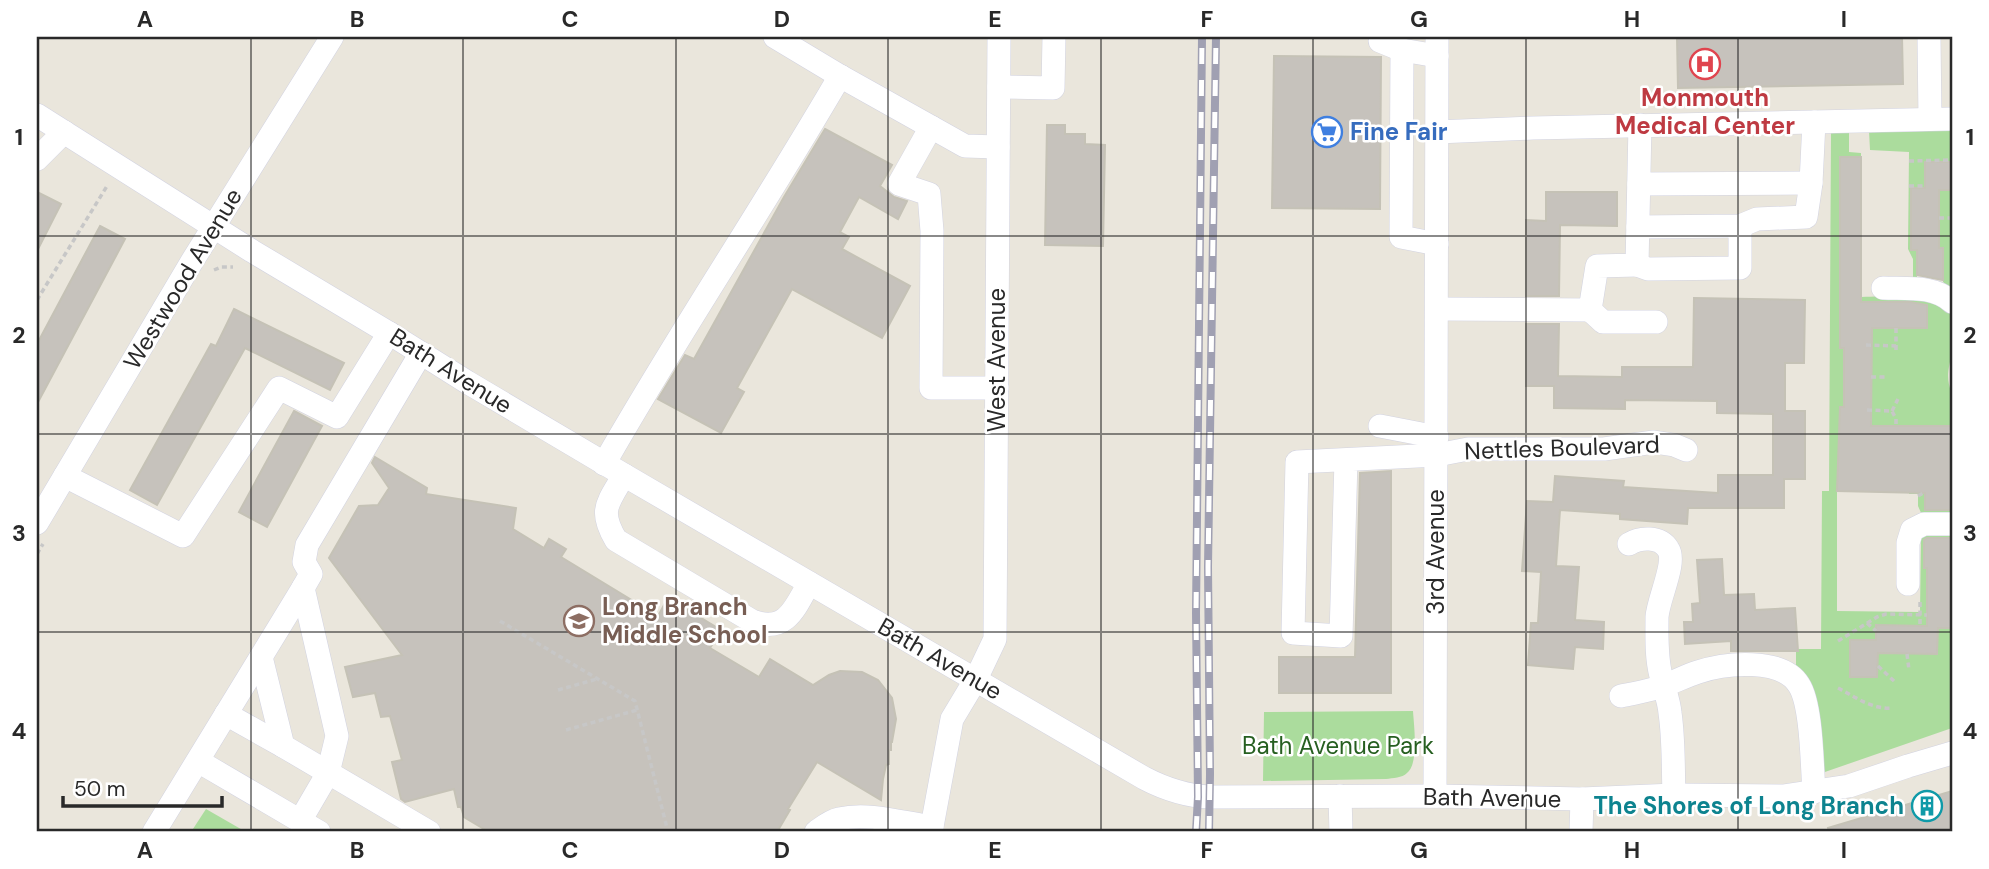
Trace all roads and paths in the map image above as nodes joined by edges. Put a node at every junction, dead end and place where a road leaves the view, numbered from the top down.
1 (332, 37) edge
2 (775, 37) edge
3 (999, 37) edge
4 (1054, 37) edge
5 (1929, 37) edge
6 (1380, 41) dead end
7 (1437, 46) edge
8 (1402, 50) junction
9 (840, 76) junction
10 (999, 87) junction
11 (37, 115) edge
12 (1941, 119) edge
13 (1814, 122) junction
14 (1640, 125) junction
15 (931, 127) junction
16 (64, 132) junction
17 (1437, 132) junction
18 (998, 147) junction
19 (37, 159) edge
20 (1952, 160) edge
21 (1909, 161) dead end
22 (1811, 183) junction
23 (1639, 184) junction
24 (1909, 186) dead end
25 (1925, 186) dead end
26 (107, 187) dead end
27 (1939, 218) dead end
28 (1952, 218) edge
29 (1740, 226) junction
30 (1638, 227) junction
31 (214, 228) junction
32 (1437, 244) junction
33 (1637, 265) junction
34 (234, 267) dead end
35 (207, 276) dead end
36 (1883, 288) dead end
37 (37, 300) edge
38 (1952, 302) edge
39 (1437, 309) junction
40 (1590, 310) junction
41 (1656, 322) dead end
42 (1896, 328) dead end
43 (390, 332) junction
44 (1866, 345) dead end
45 (421, 353) junction
46 (1871, 377) dead end
47 (1888, 377) dead end
48 (997, 388) junction
49 (1898, 399) dead end
50 (1867, 410) dead end
51 (1892, 411) junction
52 (1380, 426) dead end
53 (1896, 426) dead end
54 (1437, 446) junction
55 (1686, 450) dead end
56 (1346, 460) junction
57 (614, 469) junction
58 (65, 475) junction
59 (1925, 492) dead end
60 (1918, 496) dead end
61 (37, 523) edge
62 (1952, 524) edge
63 (1629, 544) dead end
64 (809, 583) junction
65 (1908, 584) dead end
66 (303, 589) junction
67 (1927, 615) dead end
68 (500, 621) dead end
69 (1867, 623) junction
70 (1876, 631) dead end
71 (1838, 641) dead end
72 (1907, 654) dead end
73 (261, 657) junction
74 (1878, 666) dead end
75 (1909, 670) dead end
76 (597, 679) junction
77 (976, 680) junction
78 (1895, 682) dead end
79 (1663, 685) junction
80 (1838, 688) dead end
81 (558, 690) dead end
82 (1621, 696) dead end
83 (1893, 708) dead end
84 (637, 710) junction
85 (226, 714) junction
86 (566, 730) dead end
87 (283, 746) junction
88 (1952, 754) edge
89 (198, 761) junction
90 (328, 773) junction
91 (1814, 792) junction
92 (1674, 794) junction
93 (1340, 796) junction
94 (1435, 796) junction
95 (1582, 799) junction
96 (309, 827) edge
97 (932, 830) edge
98 (155, 832) edge
99 (429, 832) edge
100 (668, 832) edge
101 (816, 832) edge
102 (1341, 832) edge
103 (1581, 832) edge

1 - 31 street, Westwood Avenue
2 - 9 street
3 - 10 street, West Avenue
4 - 10 street
5 - 12 street
6 - 8 street
7 - 8 street
7 - 17 street, 3rd Avenue
8 - 32 street
9 - 15 street
9 - 57 street
10 - 18 street, West Avenue
11 - 16 street, Bath Avenue
12 - 13 street
13 - 14 street
13 - 22 street
14 - 17 street
14 - 23 street
15 - 18 street
15 - 48 street
16 - 19 street
16 - 31 street, Bath Avenue
17 - 32 street, 3rd Avenue
18 - 48 street, West Avenue
20 - 21 path
22 - 23 street
22 - 29 street
23 - 30 street
24 - 25 path
26 - 37 path
27 - 28 path
29 - 30 street
29 - 33 street
30 - 33 street
31 - 43 street, Bath Avenue
31 - 58 street, Westwood Avenue
32 - 39 street, 3rd Avenue
33 - 40 street
34 - 35 path
36 - 38 street
39 - 40 street
39 - 54 street, 3rd Avenue
40 - 41 street
42 - 44 path
43 - 45 street, Bath Avenue
43 - 58 street
45 - 57 street, Bath Avenue
45 - 66 street
46 - 47 path
48 - 77 street, West Avenue
49 - 51 path
50 - 51 path
51 - 53 path
52 - 54 street
54 - 55 street, Nettles Boulevard
54 - 56 street
54 - 94 street, 3rd Avenue
56 - 56 street
57 - 64 street, Bath Avenue
57 - 64 street
58 - 61 street, Westwood Avenue
59 - 60 path
62 - 65 street
63 - 79 street
64 - 77 street, Bath Avenue
66 - 73 street
66 - 90 street
67 - 69 path
68 - 76 path
69 - 70 path
69 - 71 path
72 - 75 path
73 - 85 street
73 - 87 street
74 - 78 path
76 - 81 path
76 - 84 path
77 - 93 street, Bath Avenue
77 - 97 street, West Avenue
79 - 82 street
79 - 91 street
79 - 92 street
80 - 83 path
84 - 86 path
84 - 100 path
85 - 87 street
85 - 89 street
87 - 90 street
88 - 91 street, Bath Avenue
89 - 96 street
89 - 98 street
90 - 96 street
90 - 99 street
91 - 92 street, Bath Avenue
92 - 95 street, Bath Avenue
93 - 94 street, Bath Avenue
93 - 102 street
94 - 95 street, Bath Avenue
95 - 103 street
97 - 101 street

